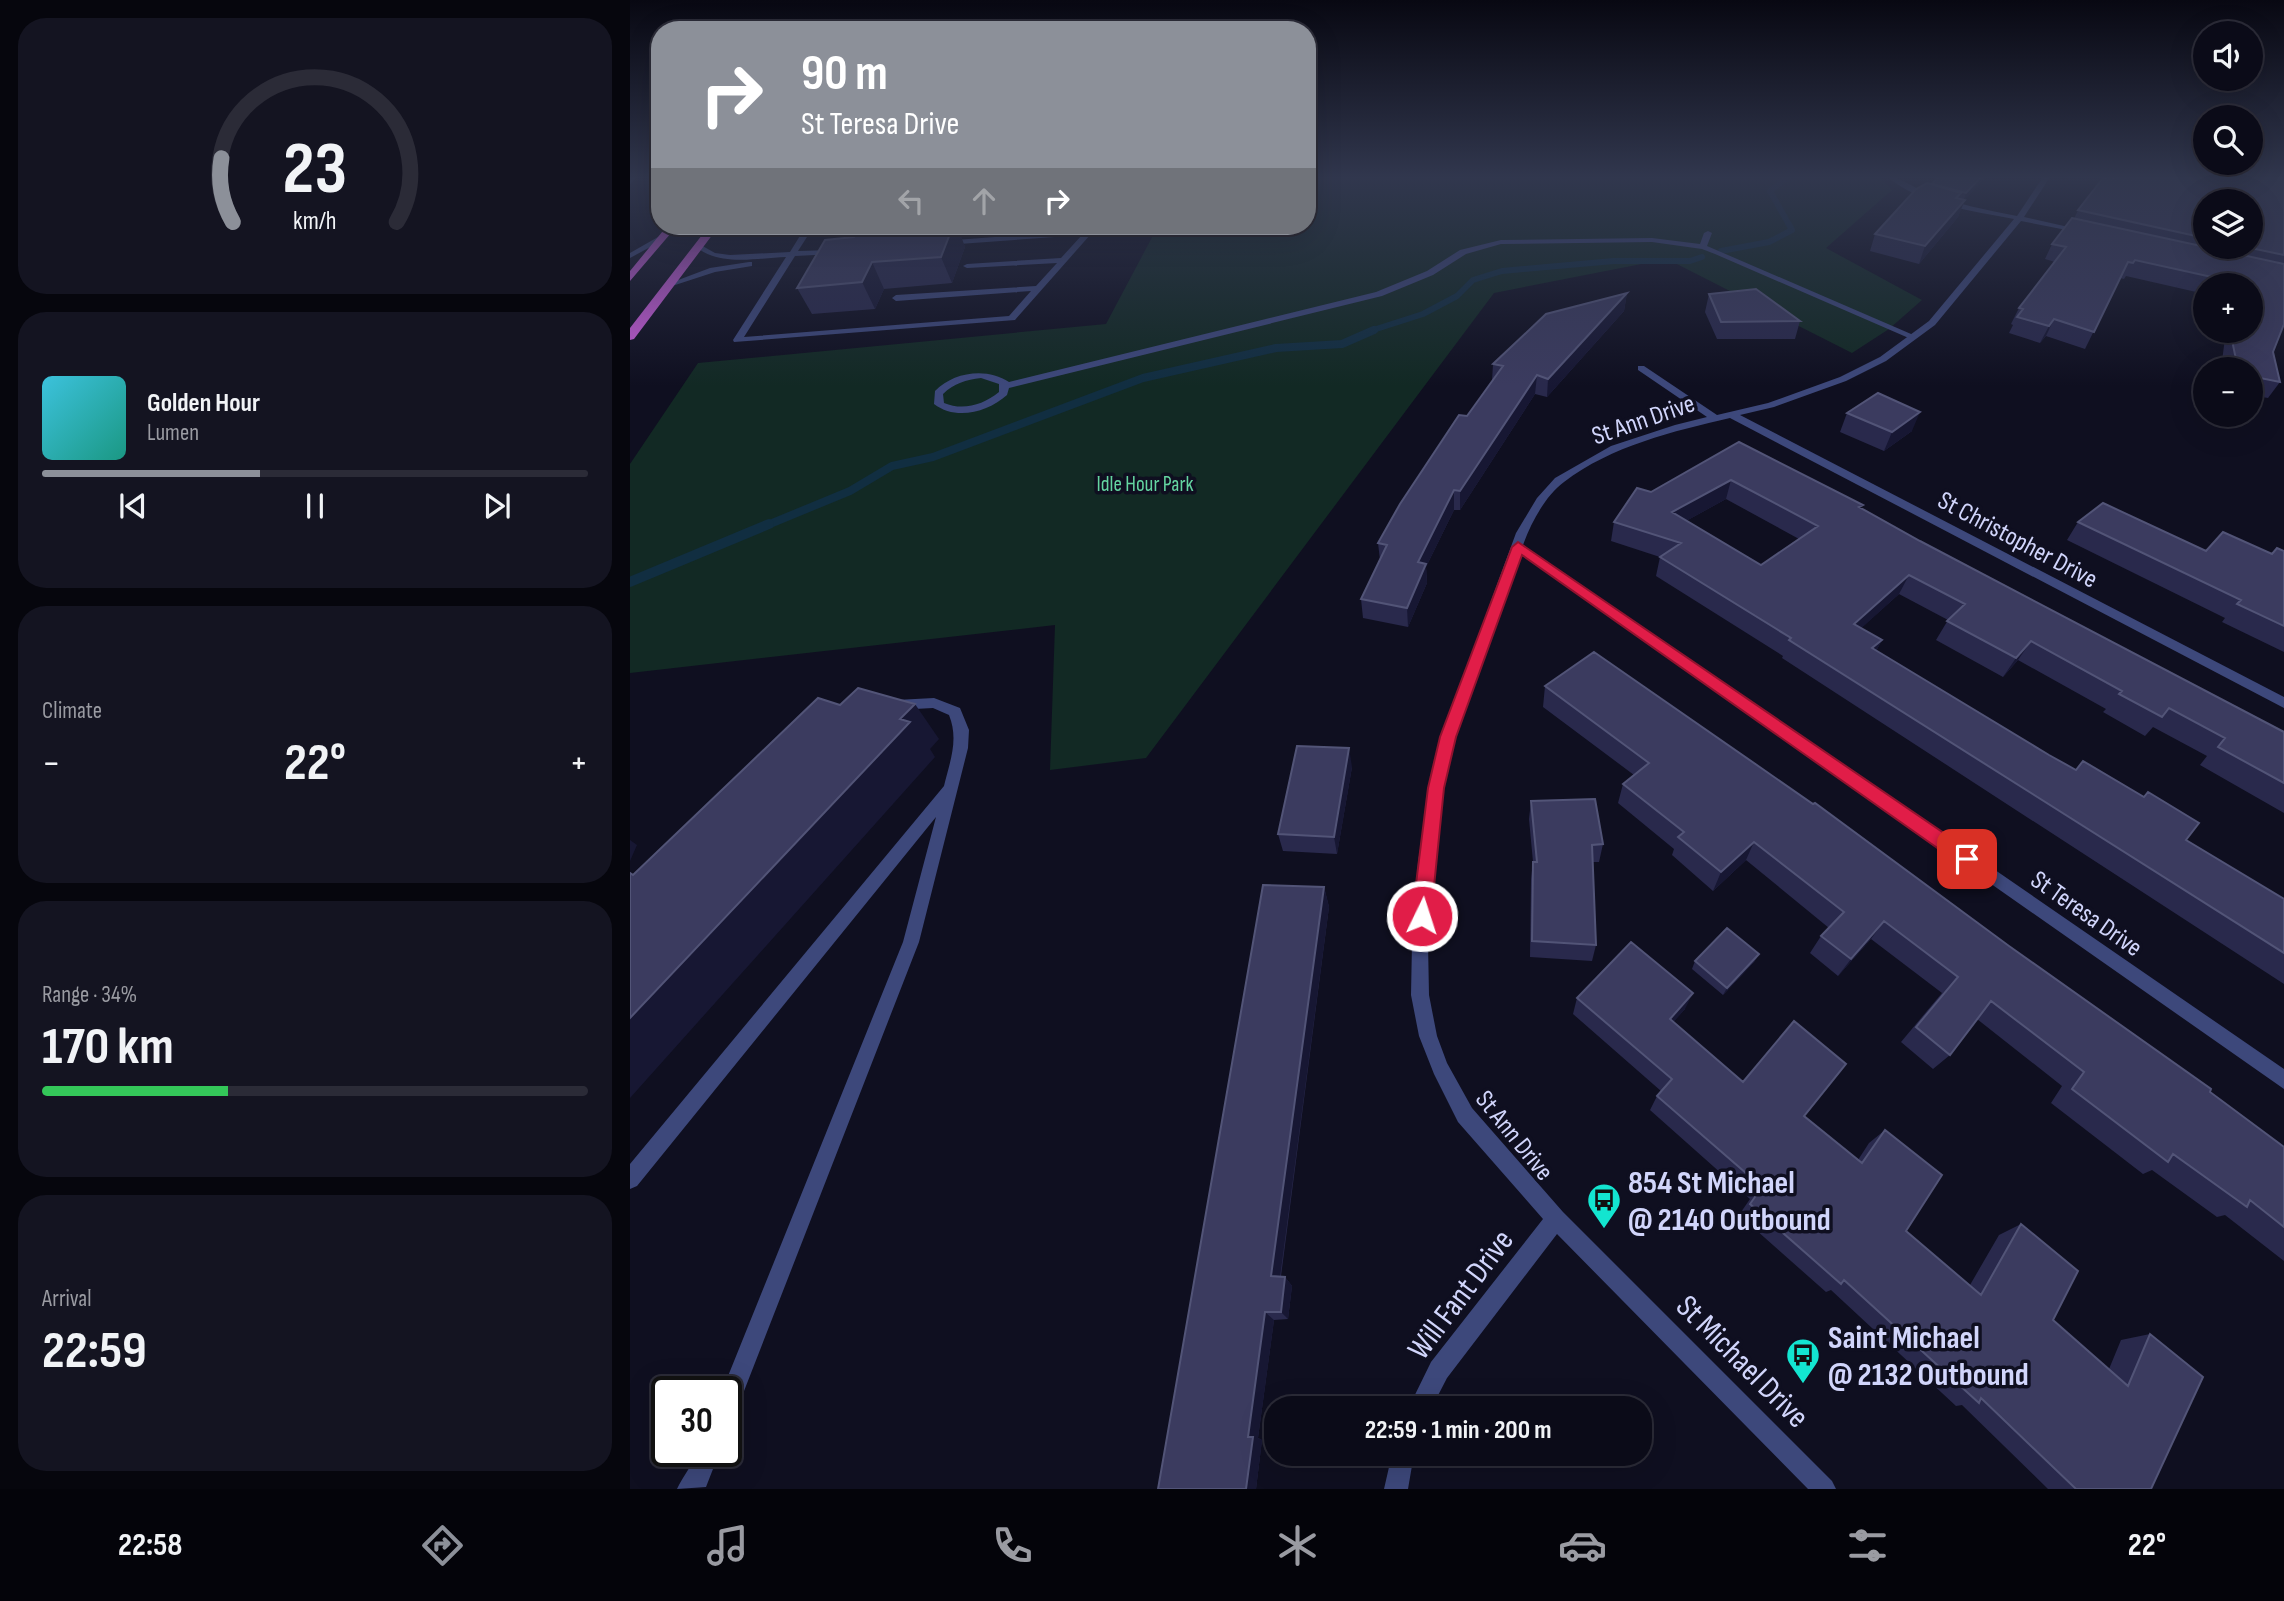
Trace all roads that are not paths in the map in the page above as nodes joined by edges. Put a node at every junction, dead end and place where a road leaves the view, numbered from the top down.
1 (647, 246) edge
2 (655, 246) edge
3 (699, 246) joint
4 (798, 246) edge
5 (1076, 246) edge
6 (1480, 246) edge
7 (1699, 246) edge
8 (1995, 246) edge
9 (1703, 247) joint
10 (840, 252) edge
11 (630, 256) edge
12 (792, 256) junction
13 (1064, 260) junction
14 (967, 267) dead end
15 (630, 278) edge
16 (669, 285) junction
17 (1039, 288) junction
18 (896, 298) dead end
19 (630, 336) edge
20 (1914, 337) junction
21 (1641, 368) dead end
22 (1005, 386) junction
23 (1732, 415) junction
24 (1716, 419) junction
25 (1518, 547) junction
26 (2284, 704) edge
27 (879, 706) edge
28 (954, 784) junction
29 (2284, 1080) edge
30 (630, 1179) edge
31 (1556, 1219) junction
32 (739, 1376) edge
33 (1426, 1396) edge
34 (1401, 1466) edge
35 (703, 1467) edge
36 (689, 1489) edge
37 (1396, 1489) edge
38 (1824, 1489) edge

1 - 11 street
2 - 15 highway
3 - 12 street
3 - 16 highway
4 - 12 street
5 - 13 street
6 - 22 street
7 - 9 street
8 - 20 street, St Ann Drive
9 - 20 street
10 - 12 street
12 - 16 street
12 - 17 street
13 - 14 street
13 - 17 street
16 - 19 highway
17 - 18 street
20 - 23 street, St Ann Drive
21 - 24 street, St Ann Drive
22 - 22 street
23 - 24 street, St Ann Drive
23 - 26 street, St Christopher Drive
24 - 25 street, St Ann Drive
25 - 29 street, St Teresa Drive
25 - 31 street, St Ann Drive
27 - 28 street
28 - 30 street
28 - 32 street
31 - 33 street, Will Fant Drive
31 - 38 street, St Michael Drive
34 - 37 street
35 - 36 street

